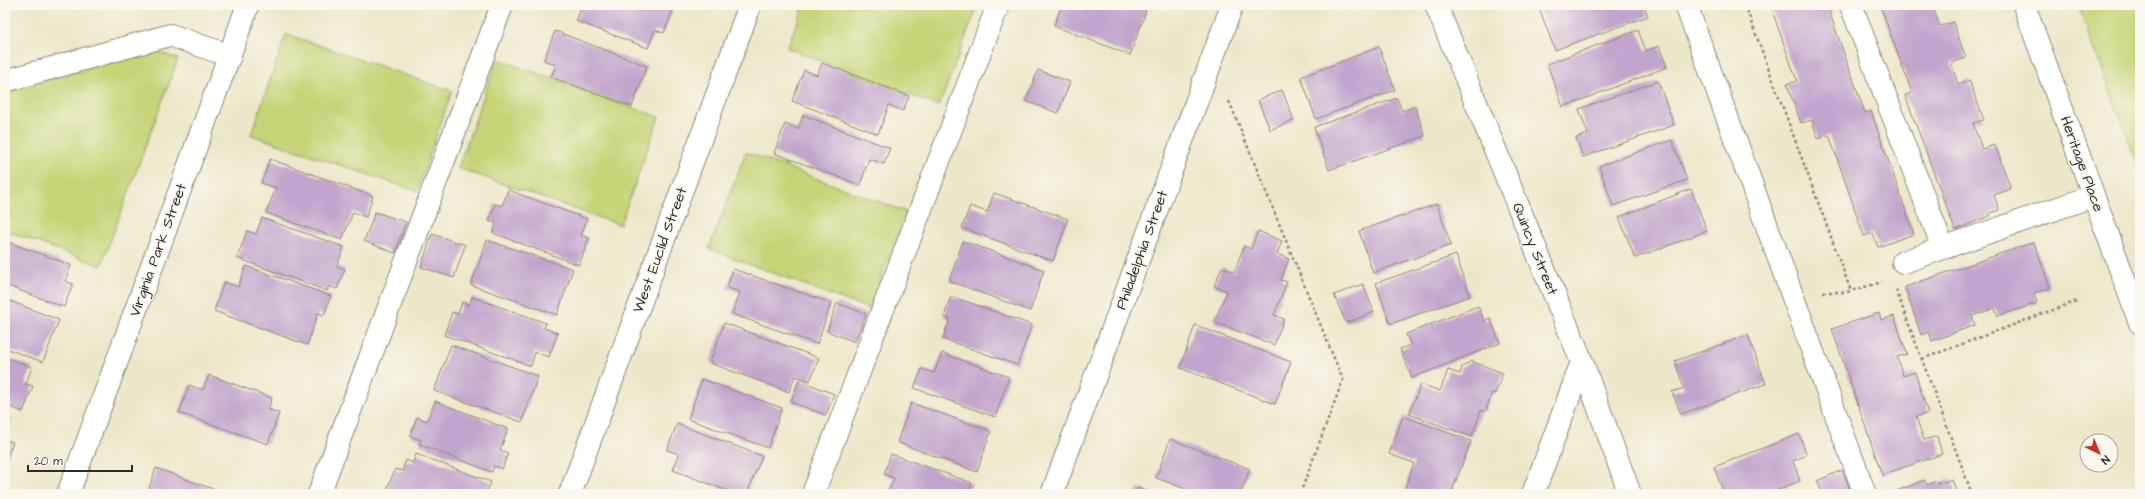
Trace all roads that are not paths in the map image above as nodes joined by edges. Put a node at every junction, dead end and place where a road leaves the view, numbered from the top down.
1 (248, 5) edge
2 (502, 5) edge
3 (750, 5) edge
4 (998, 5) edge
5 (1232, 5) edge
6 (1436, 5) edge
7 (1686, 5) edge
8 (1851, 5) edge
9 (2024, 5) edge
10 (230, 56) junction
11 (5, 81) edge
12 (2094, 196) junction
13 (1943, 248) junction
14 (1897, 270) road end
15 (2140, 323) edge
16 (1582, 362) junction
17 (68, 494) edge
18 (319, 494) edge
19 (570, 494) edge
20 (813, 494) edge
21 (1052, 494) edge
22 (1533, 494) edge
23 (1630, 494) edge
24 (1865, 494) edge

1 - 10 street, Virginia Park Street
2 - 18 street
3 - 19 street, West Euclid Street
4 - 20 street
5 - 21 street, Philadelphia Street
6 - 16 street, Quincy Street
7 - 24 street
8 - 13 street
9 - 12 street, Heritage Place
10 - 11 street
10 - 17 street, Virginia Park Street
12 - 13 street
12 - 15 street, Heritage Place
13 - 14 street
16 - 22 street
16 - 23 street, Quincy Street

